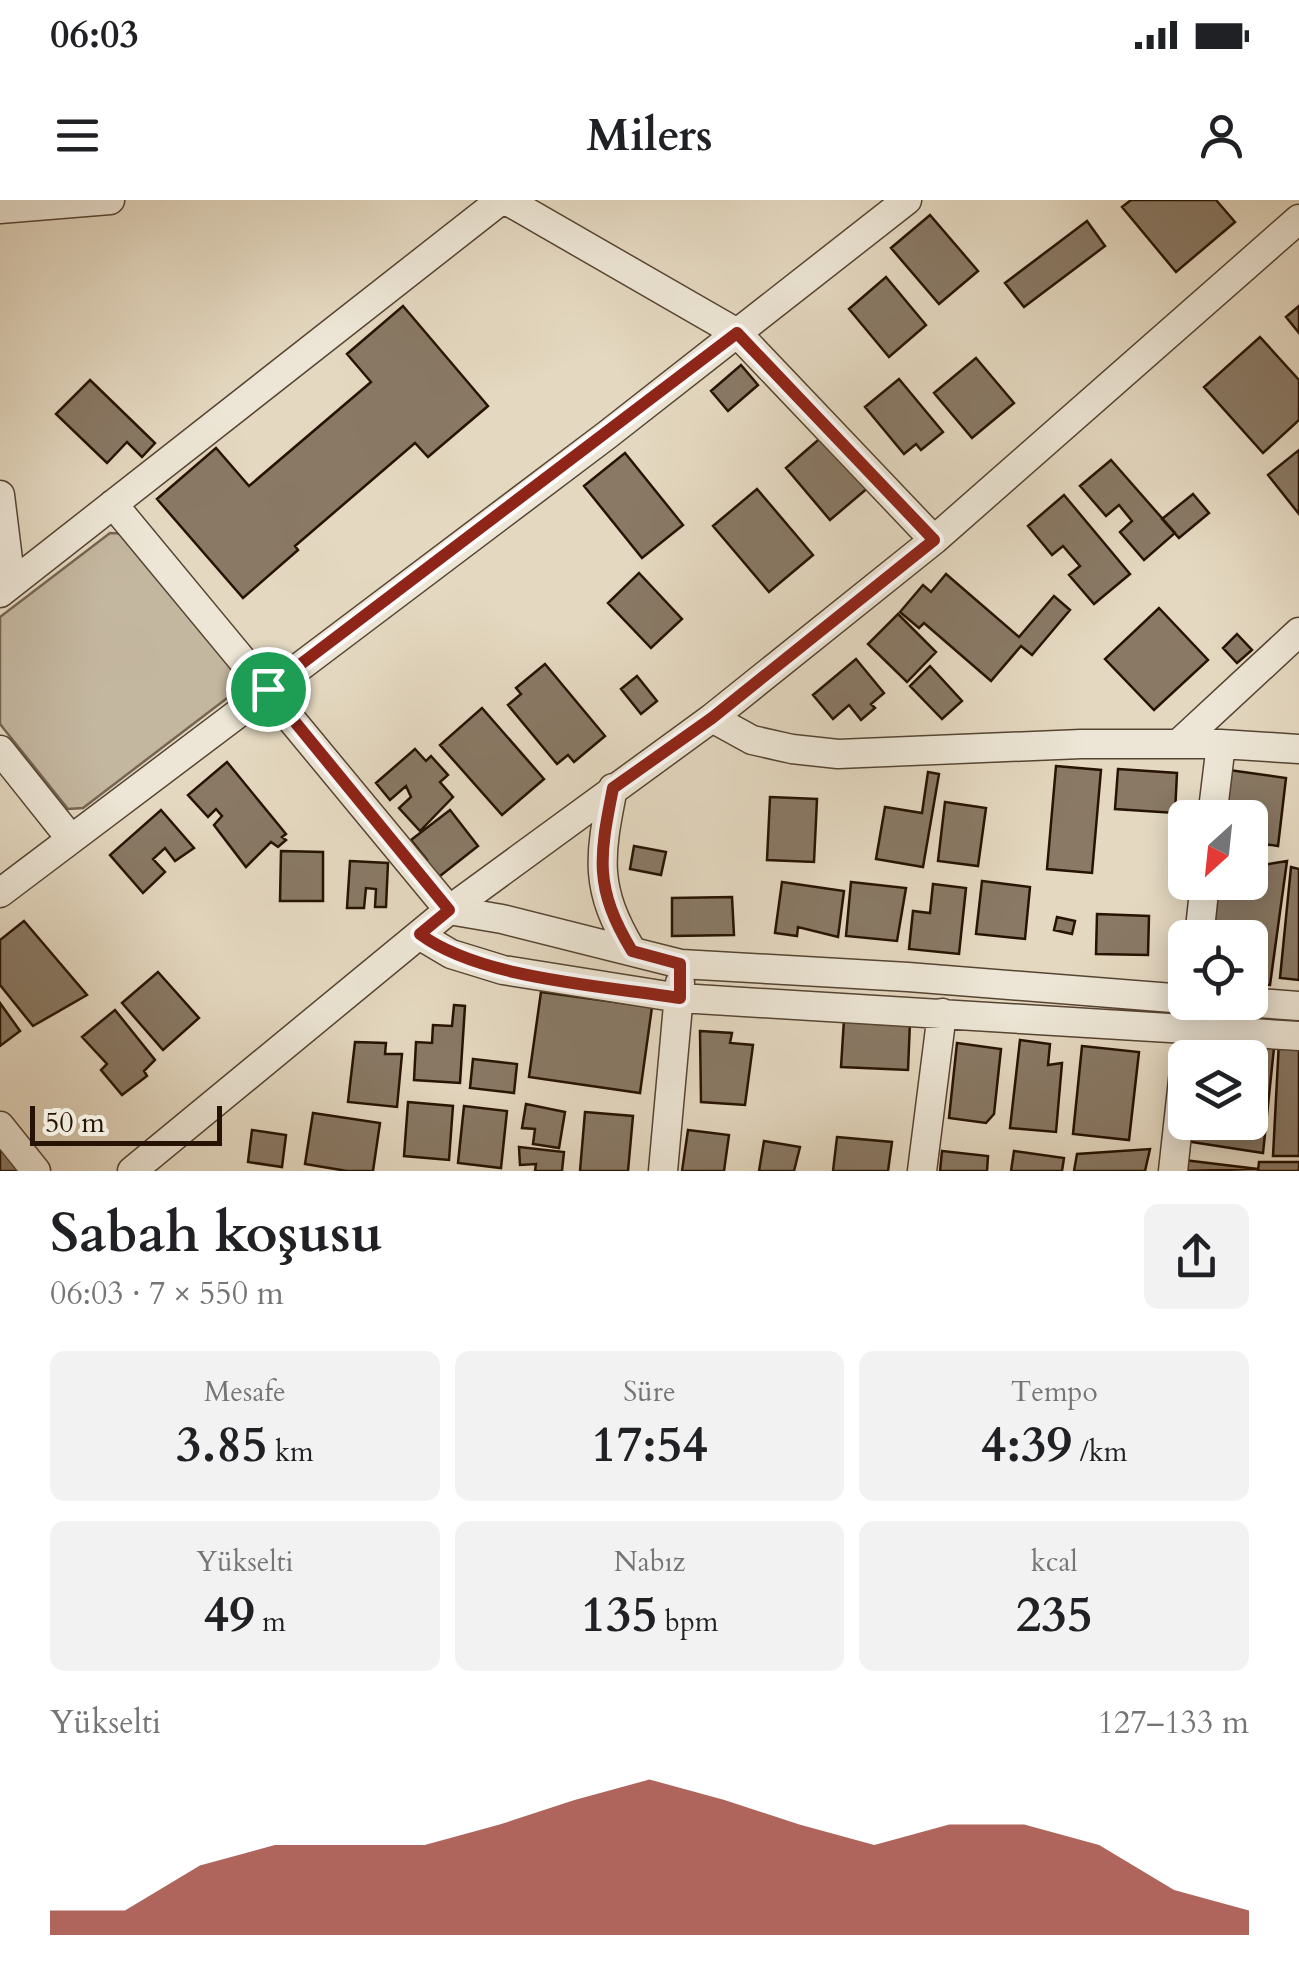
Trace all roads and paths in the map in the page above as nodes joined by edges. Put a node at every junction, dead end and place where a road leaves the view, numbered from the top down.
1 (110, 200) edge
2 (503, 200) edge
3 (908, 200) edge
4 (0, 209) edge
5 (1299, 219) edge
6 (737, 333) junction
7 (0, 495) edge
8 (114, 504) junction
9 (934, 540) junction
10 (4, 587) edge
11 (1299, 632) edge
12 (268, 689) junction
13 (712, 718) junction
14 (1178, 744) junction
15 (1221, 744) junction
16 (1299, 749) edge
17 (0, 750) edge
18 (613, 788) junction
19 (1214, 800) edge
20 (71, 839) junction
21 (0, 892) edge
22 (449, 910) junction
23 (420, 934) junction
24 (632, 951) junction
25 (680, 964) junction
26 (680, 998) junction
27 (1168, 998) edge
28 (1268, 1004) edge
29 (1299, 1006) edge
30 (942, 1013) junction
31 (1168, 1015) edge
32 (1216, 1020) edge
33 (1299, 1036) edge
34 (0, 1126) edge
35 (1176, 1140) edge
36 (143, 1162) edge
37 (36, 1171) edge
38 (176, 1171) edge
39 (663, 1171) edge
40 (922, 1171) edge
41 (1173, 1171) edge

1 - 4 street
2 - 6 street
2 - 8 street
3 - 6 street
5 - 9 street
6 - 9 street
6 - 12 street
7 - 10 street
8 - 10 street
8 - 12 street
9 - 13 street
11 - 14 street
12 - 20 street
12 - 22 street
13 - 14 street
13 - 18 street
14 - 15 street
15 - 16 street
15 - 19 street
17 - 20 street
18 - 22 street
18 - 24 street
20 - 21 street
22 - 23 street
22 - 24 street
23 - 26 street
23 - 36 street
24 - 25 street
25 - 26 street
25 - 27 street
26 - 30 street
26 - 39 street
28 - 29 street
30 - 31 street
30 - 40 street
32 - 33 street
34 - 37 street
35 - 41 street
36 - 38 street

